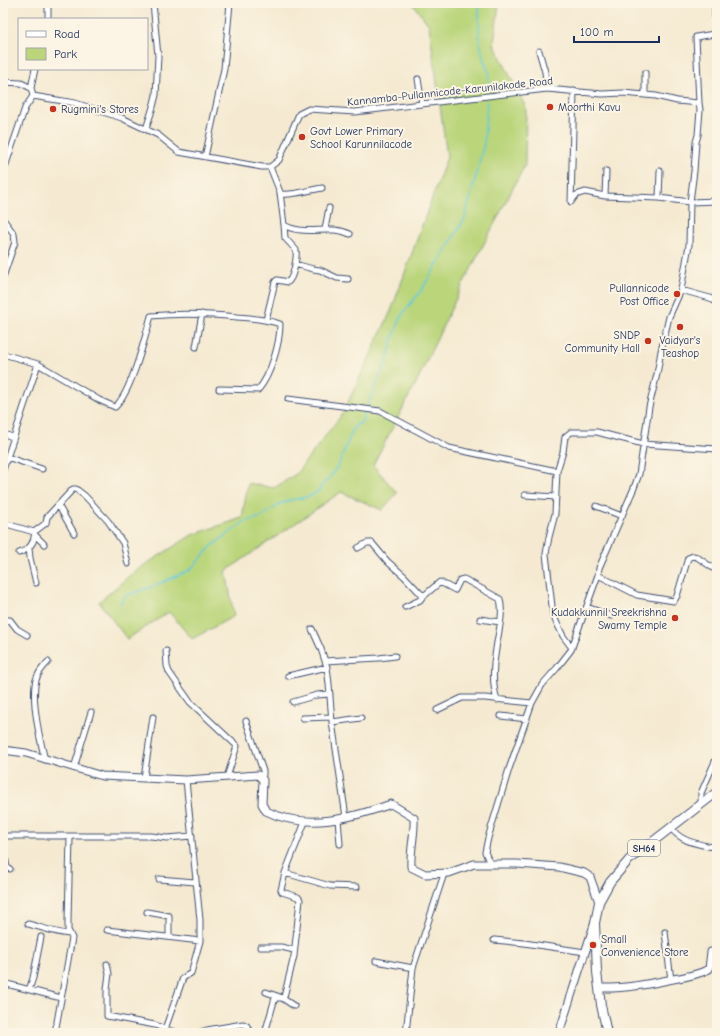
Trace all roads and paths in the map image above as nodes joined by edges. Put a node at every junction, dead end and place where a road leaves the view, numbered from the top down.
1 (48, 3) edge
2 (153, 3) edge
3 (230, 3) edge
4 (715, 3) edge
5 (48, 18) edge
6 (715, 35) edge
7 (539, 51) dead end
8 (35, 70) edge
9 (645, 73) dead end
10 (418, 79) dead end
11 (3, 82) edge
12 (31, 88) junction
13 (546, 89) junction
14 (574, 91) junction
15 (645, 95) junction
16 (33, 96) junction
17 (699, 103) junction
18 (422, 104) junction
19 (146, 129) junction
20 (205, 157) junction
21 (270, 167) junction
22 (606, 171) dead end
23 (660, 171) dead end
24 (3, 173) edge
25 (322, 188) dead end
26 (280, 194) junction
27 (605, 196) junction
28 (659, 198) junction
29 (717, 201) edge
30 (690, 202) junction
31 (329, 208) dead end
32 (3, 219) edge
33 (284, 225) junction
34 (325, 229) junction
35 (350, 234) dead end
36 (295, 264) junction
37 (3, 277) edge
38 (348, 279) dead end
39 (681, 290) junction
40 (717, 303) edge
41 (202, 314) junction
42 (266, 320) junction
43 (196, 347) dead end
44 (3, 354) edge
45 (38, 364) junction
46 (219, 389) dead end
47 (288, 399) dead end
48 (3, 434) edge
49 (13, 437) junction
50 (643, 444) junction
51 (717, 449) edge
52 (5, 460) edge
53 (42, 469) dead end
54 (3, 470) edge
55 (557, 471) junction
56 (525, 495) dead end
57 (556, 497) junction
58 (58, 505) junction
59 (596, 506) dead end
60 (622, 516) junction
61 (3, 523) edge
62 (74, 533) dead end
63 (35, 534) junction
64 (44, 544) dead end
65 (29, 548) junction
66 (358, 548) dead end
67 (19, 553) dead end
68 (128, 564) dead end
69 (717, 570) edge
70 (598, 575) junction
71 (36, 583) dead end
72 (424, 595) junction
73 (405, 607) dead end
74 (587, 607) junction
75 (611, 616) dead end
76 (480, 619) dead end
77 (500, 622) junction
78 (3, 623) edge
79 (312, 629) dead end
80 (27, 635) dead end
81 (572, 648) junction
82 (166, 651) dead end
83 (395, 656) dead end
84 (48, 662) dead end
85 (326, 664) junction
86 (288, 676) dead end
87 (330, 694) junction
88 (497, 700) junction
89 (293, 702) dead end
90 (532, 703) junction
91 (437, 710) dead end
92 (91, 712) dead end
93 (501, 716) dead end
94 (153, 717) dead end
95 (303, 718) dead end
96 (361, 718) dead end
97 (332, 719) junction
98 (527, 719) junction
99 (246, 721) dead end
100 (3, 750) edge
101 (717, 757) edge
102 (44, 760) junction
103 (74, 768) junction
104 (260, 776) junction
105 (227, 777) junction
106 (144, 778) junction
107 (186, 780) junction
108 (717, 792) edge
109 (701, 805) junction
110 (346, 817) junction
111 (338, 819) junction
112 (305, 822) junction
113 (671, 828) junction
114 (3, 836) edge
115 (192, 836) junction
116 (70, 837) junction
117 (3, 844) edge
118 (340, 844) dead end
119 (717, 848) edge
120 (490, 864) junction
121 (10, 869) dead end
122 (286, 873) junction
123 (444, 874) junction
124 (159, 879) dead end
125 (195, 882) junction
126 (357, 887) dead end
127 (599, 902) junction
128 (147, 912) dead end
129 (595, 923) junction
130 (28, 924) dead end
131 (107, 930) dead end
132 (665, 932) dead end
133 (70, 934) junction
134 (40, 937) dead end
135 (169, 937) junction
136 (494, 940) dead end
137 (200, 941) junction
138 (260, 947) dead end
139 (294, 950) junction
140 (585, 952) junction
141 (717, 952) edge
142 (376, 961) dead end
143 (108, 964) dead end
144 (413, 968) junction
145 (671, 980) junction
146 (3, 983) edge
147 (599, 988) junction
148 (29, 990) junction
149 (266, 992) dead end
150 (61, 998) junction
151 (282, 998) junction
152 (294, 1006) dead end
153 (165, 1028) junction
154 (55, 1033) edge
155 (178, 1033) edge
156 (197, 1033) edge
157 (250, 1033) edge
158 (265, 1033) edge
159 (406, 1033) edge
160 (559, 1033) edge
161 (607, 1033) edge

1 - 5 street
2 - 19 street
3 - 20 street
4 - 6 street
6 - 17 street
7 - 13 street
8 - 12 street
9 - 15 street
10 - 18 street
11 - 12 street
12 - 16 street
13 - 14 street, Kannamba-Pullannicode-Karunilakode Road
13 - 18 street, Kannamba-Pullannicode-Karunilakode Road
14 - 15 street, Kannamba-Pullannicode-Karunilakode Road
14 - 27 street
15 - 17 street, Kannamba-Pullannicode-Karunilakode Road
16 - 19 street
16 - 24 street
17 - 30 street
18 - 21 street, Kannamba-Pullannicode-Karunilakode Road
19 - 20 street
20 - 21 street
21 - 26 street
22 - 27 street
23 - 28 street
25 - 26 street
26 - 33 street
27 - 28 street
28 - 30 street
29 - 30 street
30 - 39 street
31 - 34 street
32 - 37 street
33 - 34 street
33 - 36 street
34 - 35 street
36 - 38 street
36 - 42 street
39 - 40 street
39 - 50 street
41 - 42 street
41 - 43 street
41 - 45 street
42 - 46 street
44 - 45 street
45 - 49 street
47 - 55 street
48 - 49 street
49 - 52 street
50 - 51 street
50 - 55 street
50 - 60 street
52 - 53 street
52 - 54 street
55 - 57 street
56 - 57 street
57 - 81 street
58 - 62 street
58 - 63 street
58 - 68 street
59 - 60 street
60 - 70 street
61 - 63 street
63 - 64 street
63 - 65 street
65 - 67 street
65 - 71 street
66 - 72 street
69 - 70 street
70 - 74 street
72 - 73 street
72 - 77 street
74 - 75 street
74 - 81 street
76 - 77 street
77 - 88 street
78 - 80 street
79 - 85 street
81 - 90 street
82 - 105 street
83 - 85 street
84 - 102 street
85 - 86 street
85 - 87 street
87 - 89 street
87 - 97 street
88 - 90 street
88 - 91 street
90 - 98 street
92 - 103 street
93 - 98 street
94 - 106 street
95 - 97 street
96 - 97 street
97 - 110 street
98 - 120 street
99 - 104 street
100 - 102 main road
101 - 109 street
102 - 103 main road
103 - 106 main road
104 - 105 main road
104 - 112 main road
105 - 107 main road
106 - 107 main road
107 - 115 street
108 - 109 main road, SH64
109 - 113 main road, SH64
110 - 111 main road
110 - 123 main road
111 - 112 main road
111 - 118 street
112 - 122 street
113 - 119 street
113 - 127 main road, SH64
114 - 116 street
115 - 116 street
115 - 125 street
116 - 133 street
117 - 121 street
120 - 123 main road
120 - 127 main road
122 - 126 street
122 - 139 street
123 - 144 street
124 - 125 street
125 - 137 street
127 - 129 main road, SH64
128 - 135 street
129 - 140 main road
129 - 147 main road, SH64
130 - 133 street
131 - 135 street
132 - 145 street
133 - 150 street
134 - 148 street
135 - 137 street
136 - 140 street
137 - 153 street
138 - 139 street
139 - 151 street
140 - 160 main road
141 - 145 main road
142 - 144 street
143 - 153 street
144 - 159 street
145 - 147 main road
146 - 148 street
147 - 161 main road, SH64
148 - 150 street
149 - 151 street
150 - 154 street
151 - 152 street
151 - 158 street
153 - 155 street
156 - 157 street

